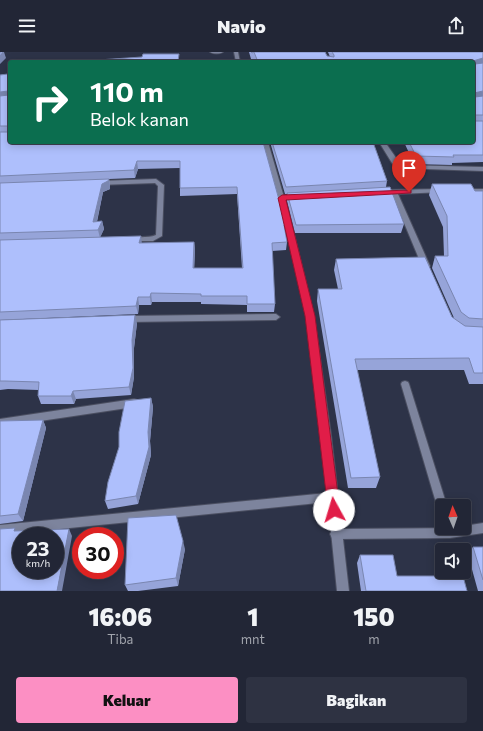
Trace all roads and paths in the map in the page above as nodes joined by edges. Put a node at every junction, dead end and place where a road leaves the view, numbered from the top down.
1 (212, 52) edge
2 (221, 52) edge
3 (266, 144) edge
4 (383, 144) edge
5 (483, 169) edge
6 (94, 184) edge
7 (446, 191) edge
8 (453, 191) edge
9 (483, 191) edge
10 (394, 192) junction
11 (371, 193) edge
12 (122, 241) edge
13 (431, 277) edge
14 (276, 317) dead end
15 (118, 320) edge
16 (405, 384) dead end
17 (134, 403) edge
18 (0, 423) edge
19 (333, 497) junction
20 (440, 499) edge
21 (483, 528) edge
22 (471, 529) edge
23 (0, 530) edge
24 (435, 530) edge
25 (336, 534) junction
26 (343, 591) edge

1 - 2 street
3 - 19 street
4 - 5 street
6 - 12 street
7 - 10 street
8 - 9 street
10 - 11 street
10 - 13 street
14 - 15 street
16 - 20 street
17 - 18 street
19 - 23 street
19 - 25 street
21 - 22 street
24 - 25 street
25 - 26 street

